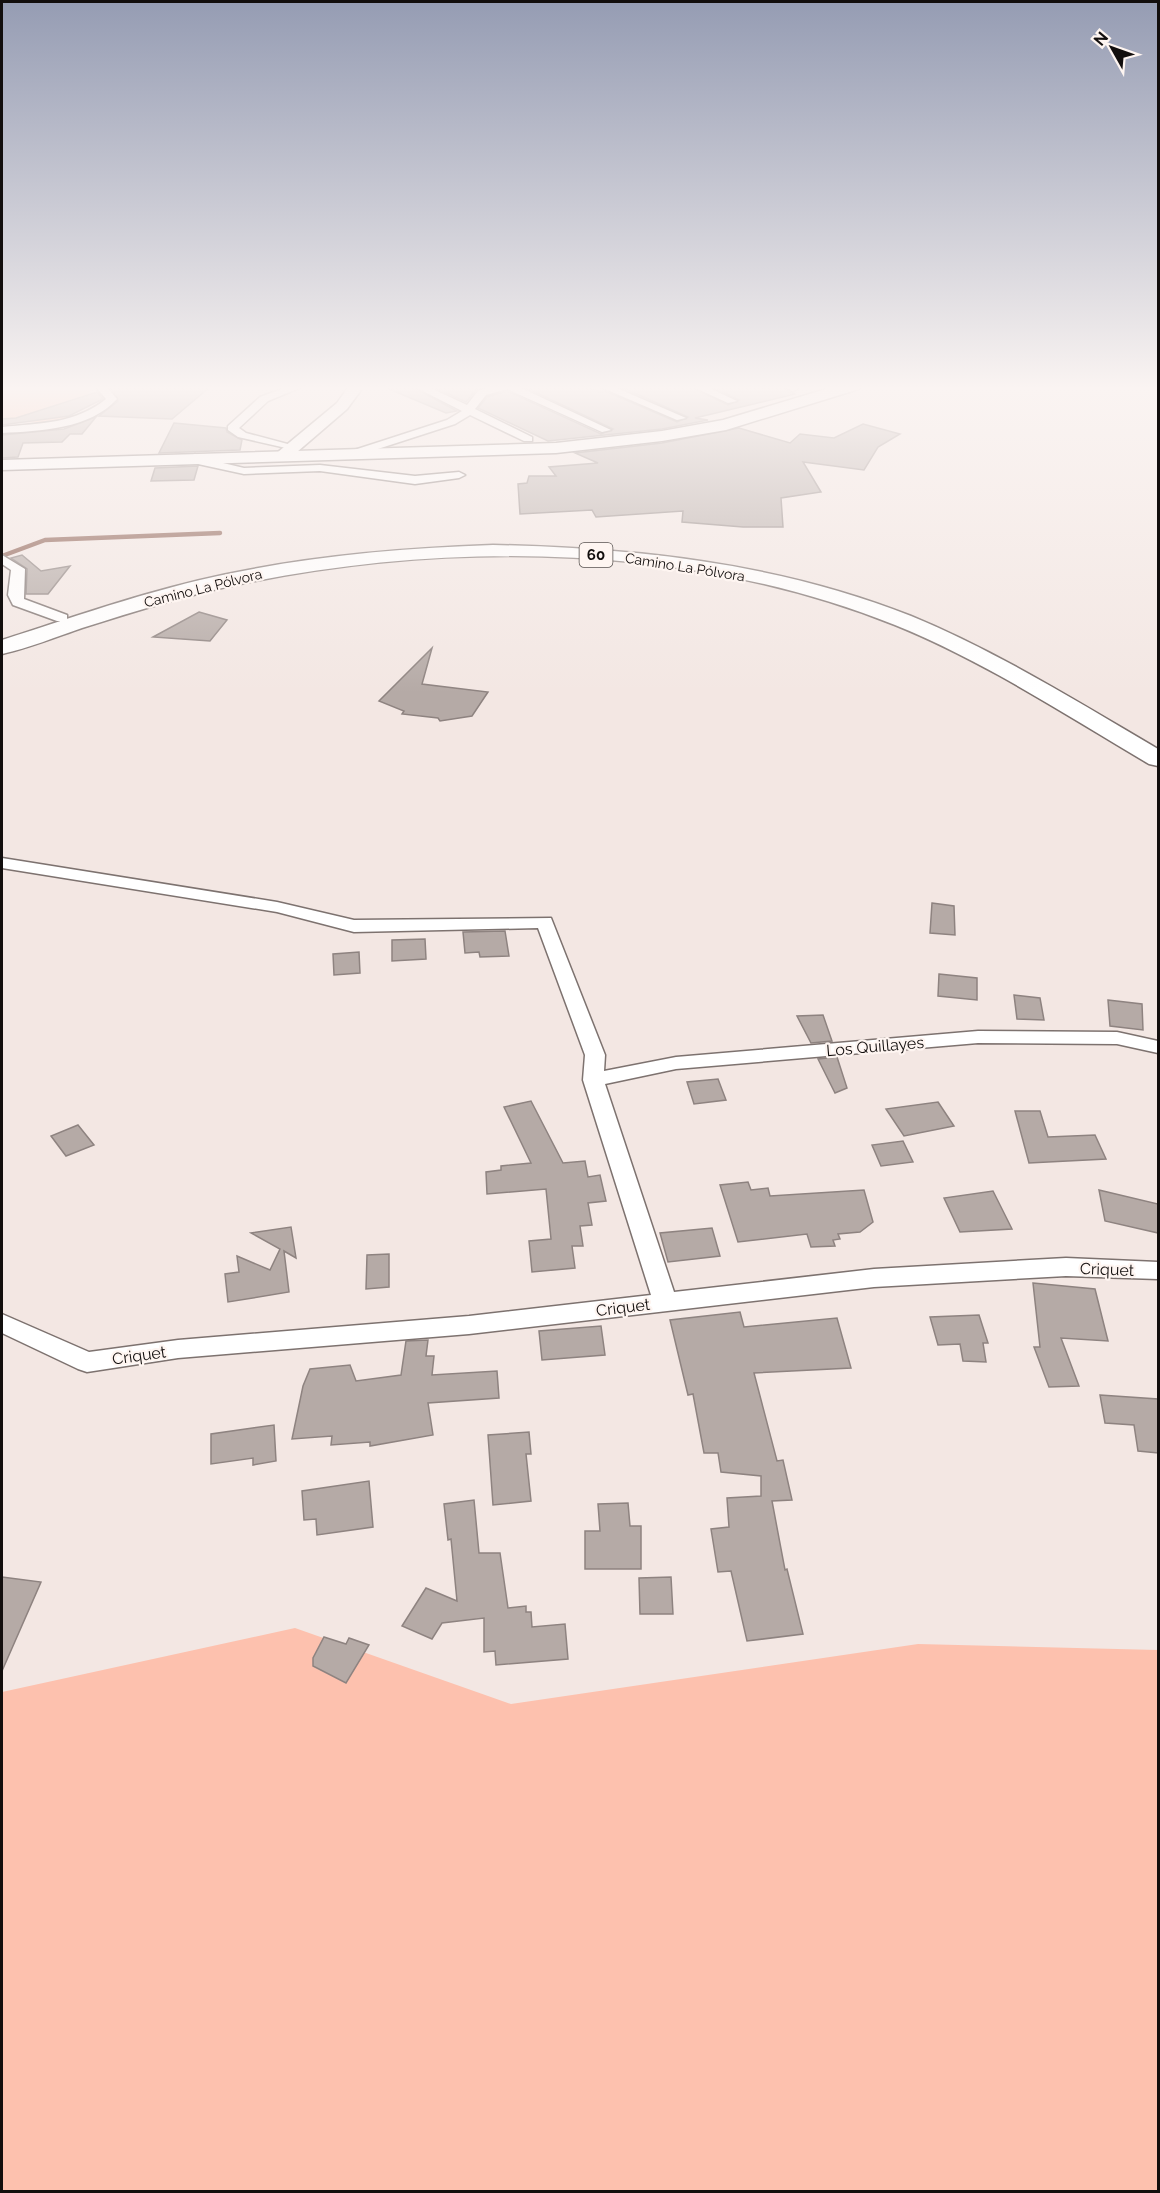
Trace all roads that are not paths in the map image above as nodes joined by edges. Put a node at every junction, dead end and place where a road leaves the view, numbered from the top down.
1 (2, 559) edge
2 (62, 618) junction
3 (2, 638) edge
4 (2, 647) edge
5 (1158, 745) edge
6 (1158, 759) edge
7 (2, 863) edge
8 (1158, 1047) edge
9 (593, 1080) junction
10 (1158, 1270) edge
11 (665, 1302) junction
12 (2, 1323) edge

1 - 2 street
2 - 3 main road, Camino La Pólvora / 60
2 - 5 main road, Camino La Pólvora / 60
4 - 6 main road, Camino La Pólvora / 60
7 - 9 street
8 - 9 street, Los Quillayes
9 - 11 street
10 - 11 street, Criquet
11 - 12 street, Criquet

